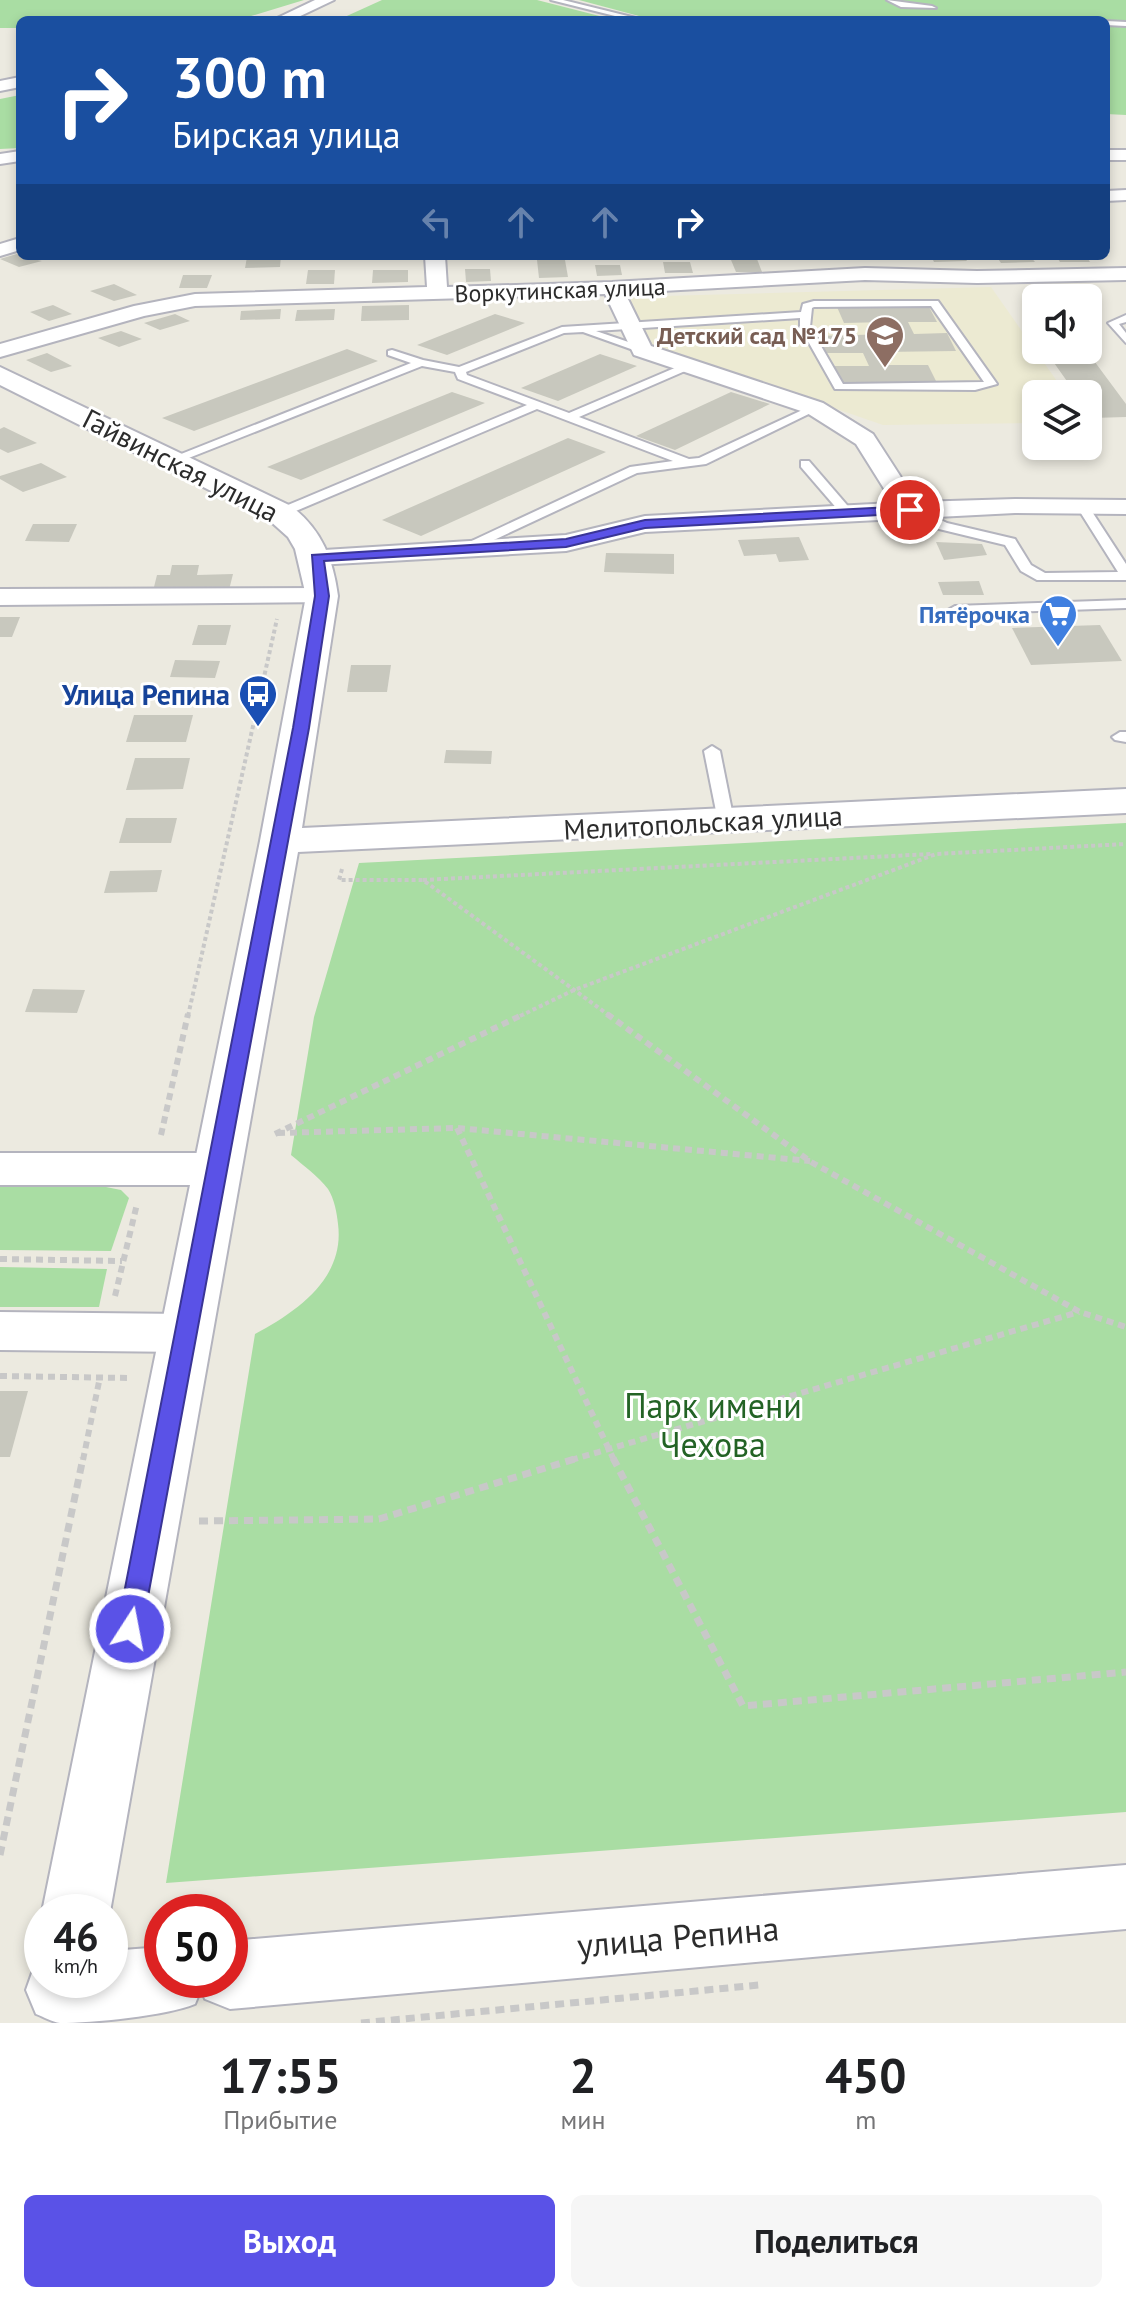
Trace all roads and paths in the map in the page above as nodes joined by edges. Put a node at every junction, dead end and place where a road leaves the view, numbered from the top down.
1 (327, 0) edge
2 (554, 0) edge
3 (890, 0) edge
4 (901, 5) junction
5 (932, 8) dead end
6 (289, 16) edge
7 (623, 16) edge
8 (902, 16) edge
9 (435, 260) edge
10 (845, 260) edge
11 (865, 274) junction
12 (1126, 274) edge
13 (612, 288) junction
14 (438, 295) junction
15 (806, 315) junction
16 (1126, 318) edge
17 (631, 326) junction
18 (579, 329) junction
19 (1126, 340) edge
20 (642, 350) junction
21 (0, 351) edge
22 (392, 353) dead end
23 (421, 363) junction
24 (688, 366) junction
25 (460, 370) junction
26 (0, 375) edge
27 (538, 404) junction
28 (815, 408) junction
29 (572, 416) junction
30 (172, 460) junction
31 (689, 463) junction
32 (805, 464) dead end
33 (1083, 507) junction
34 (1126, 507) edge
35 (910, 510) junction
36 (280, 513) junction
37 (849, 515) junction
38 (466, 549) junction
39 (317, 557) junction
40 (1126, 575) edge
41 (283, 595) junction
42 (322, 596) junction
43 (0, 597) edge
44 (1126, 604) edge
45 (955, 610) dead end
46 (712, 751) dead end
47 (1126, 801) edge
48 (726, 821) junction
49 (280, 841) junction
50 (1126, 844) edge
51 (936, 854) junction
52 (343, 860) dead end
53 (423, 880) junction
54 (574, 990) junction
55 (457, 1128) junction
56 (162, 1135) dead end
57 (811, 1162) junction
58 (0, 1169) edge
59 (217, 1169) junction
60 (138, 1202) dead end
61 (0, 1259) edge
62 (122, 1261) junction
63 (114, 1304) dead end
64 (1080, 1312) junction
65 (1126, 1327) edge
66 (0, 1331) edge
67 (186, 1333) junction
68 (0, 1376) edge
69 (608, 1449) junction
70 (194, 1521) dead end
71 (1126, 1672) edge
72 (0, 1855) edge
73 (79, 1894) edge
74 (1126, 1897) edge
75 (248, 1973) edge
76 (767, 1984) dead end
77 (361, 2023) edge

1 - 6 street
2 - 7 lane
3 - 4 lane
4 - 5 lane
4 - 8 lane
9 - 14 street
10 - 11 street
11 - 12 street, Воркутинская улица
11 - 13 street, Воркутинская улица
13 - 14 street, Воркутинская улица
13 - 17 street
14 - 21 street, Воркутинская улица
15 - 15 lane
15 - 17 lane
16 - 19 lane
17 - 18 lane
17 - 20 street
18 - 20 lane
18 - 25 lane
20 - 24 street
22 - 23 lane
23 - 25 lane
23 - 30 lane
24 - 28 street
24 - 29 lane
25 - 27 lane
26 - 30 main road, Гайвинская улица
27 - 29 lane
27 - 36 lane
28 - 31 lane
28 - 35 street
29 - 31 lane
30 - 36 main road, Гайвинская улица
31 - 38 lane
32 - 37 lane
33 - 34 street
33 - 35 street
33 - 40 lane
35 - 37 street
35 - 40 lane
36 - 39 main road, Гайвинская улица
37 - 38 street
38 - 39 street
39 - 42 main road, Гайвинская улица
41 - 42 street
41 - 43 street
41 - 56 path
42 - 49 main road, Гайвинская улица
44 - 45 lane
46 - 48 lane
47 - 48 main road, Мелитопольская улица
48 - 49 main road, Мелитопольская улица
49 - 59 main road, Гайвинская улица
50 - 51 path
51 - 53 path
51 - 54 path
52 - 53 path
53 - 54 path
54 - 55 path
54 - 57 path
55 - 57 path
55 - 69 path
57 - 64 path
58 - 59 main road
59 - 67 main road, Гайвинская улица
60 - 62 path
61 - 62 path
62 - 63 path
64 - 65 path
64 - 69 path
66 - 67 main road
67 - 73 main road, Гайвинская улица
68 - 72 path
69 - 70 path
69 - 71 path
74 - 75 main road, улица Репина
76 - 77 path

